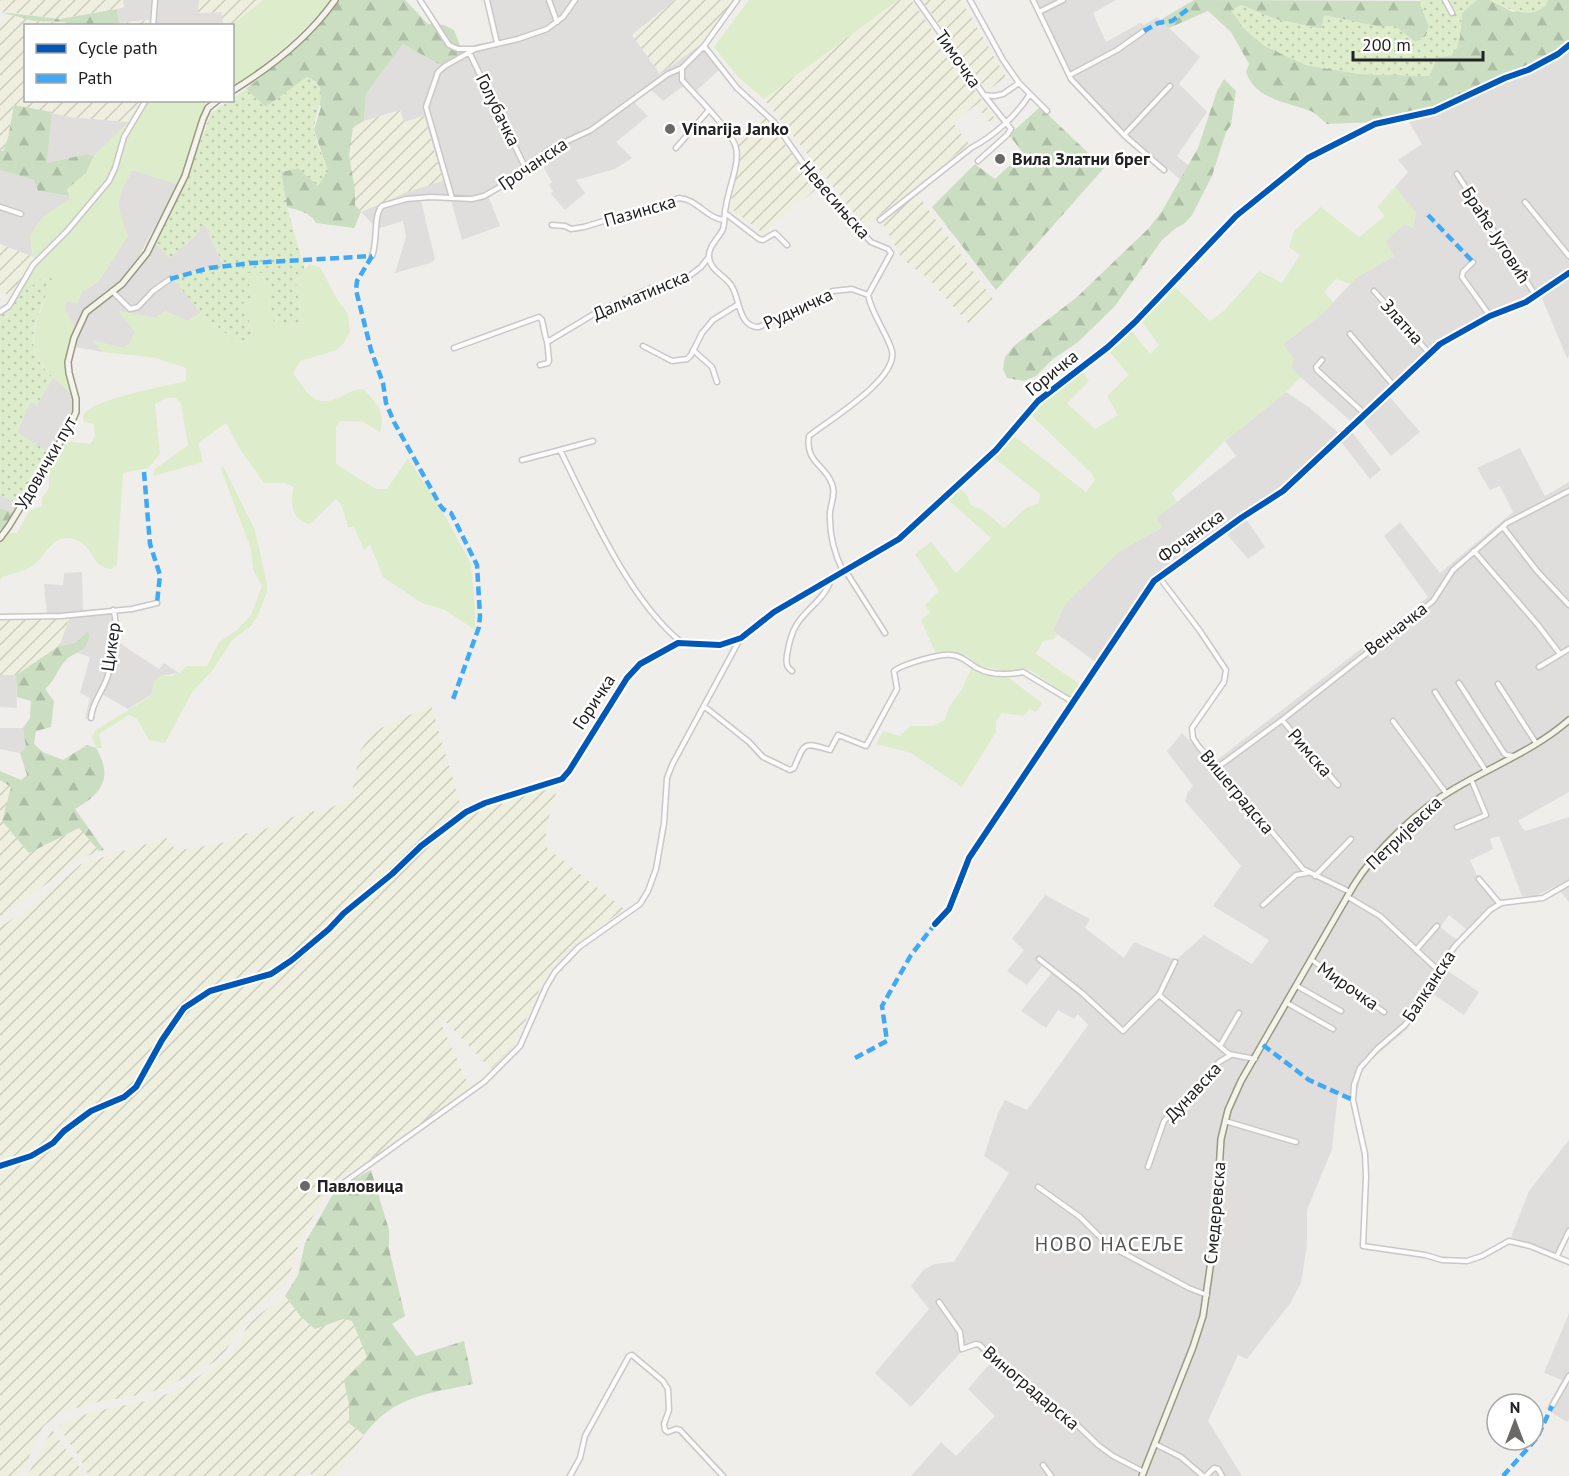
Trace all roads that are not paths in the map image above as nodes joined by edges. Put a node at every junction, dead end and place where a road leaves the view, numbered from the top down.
1 (155, 0) edge
2 (335, 0) edge
3 (420, 0) edge
4 (487, 0) edge
5 (549, 0) edge
6 (575, 0) edge
7 (736, 0) edge
8 (917, 0) edge
9 (970, 0) edge
10 (1033, 0) edge
11 (1063, 0) edge
12 (1445, 0) edge
13 (1039, 12) junction
14 (1452, 13) dead end
15 (557, 22) junction
16 (153, 24) edge
17 (1144, 31) dead end
18 (497, 43) junction
19 (1569, 45) edge
20 (704, 46) junction
21 (477, 49) junction
22 (469, 52) junction
23 (682, 68) junction
24 (1070, 76) junction
25 (1019, 83) junction
26 (1170, 86) dead end
27 (234, 90) edge
28 (1030, 94) junction
29 (984, 95) junction
30 (145, 102) edge
31 (216, 102) edge
32 (708, 111) junction
33 (1047, 111) dead end
34 (1006, 122) junction
35 (1124, 135) junction
36 (676, 148) dead end
37 (978, 161) dead end
38 (526, 169) junction
39 (1164, 170) dead end
40 (1457, 174) dead end
41 (452, 198) junction
42 (1525, 202) dead end
43 (0, 207) edge
44 (724, 213) junction
45 (21, 214) dead end
46 (724, 220) junction
47 (880, 220) dead end
48 (552, 225) dead end
49 (787, 245) dead end
50 (372, 256) dead end
51 (1569, 256) edge
52 (708, 258) junction
53 (1473, 262) dead end
54 (1569, 273) edge
55 (170, 279) dead end
56 (112, 291) junction
57 (1374, 291) dead end
58 (868, 295) junction
59 (1536, 296) junction
60 (737, 306) junction
61 (0, 312) edge
62 (1490, 316) junction
63 (1350, 333) dead end
64 (547, 341) junction
65 (643, 346) dead end
66 (454, 348) dead end
67 (693, 350) junction
68 (1429, 353) junction
69 (1322, 360) dead end
70 (540, 365) dead end
71 (717, 382) dead end
72 (1394, 386) junction
73 (1366, 415) junction
74 (593, 441) dead end
75 (560, 450) junction
76 (522, 460) dead end
77 (1569, 491) edge
78 (1503, 527) junction
79 (0, 538) edge
80 (1474, 551) junction
81 (844, 571) junction
82 (1159, 577) junction
83 (831, 579) junction
84 (157, 603) dead end
85 (1569, 605) edge
86 (112, 609) junction
87 (0, 617) edge
88 (885, 633) dead end
89 (741, 639) junction
90 (681, 643) junction
91 (1569, 649) edge
92 (1560, 654) junction
93 (1539, 667) dead end
94 (792, 671) dead end
95 (1459, 683) dead end
96 (1498, 684) dead end
97 (1435, 692) dead end
98 (1074, 700) junction
99 (705, 707) junction
100 (91, 718) dead end
101 (1282, 720) junction
102 (1569, 720) edge
103 (1393, 721) dead end
104 (1536, 743) junction
105 (1514, 756) junction
106 (1218, 767) junction
107 (1486, 771) junction
108 (1471, 779) junction
109 (1338, 785) dead end
110 (1446, 793) junction
111 (1457, 827) dead end
112 (1352, 839) dead end
113 (1308, 873) junction
114 (1315, 876) junction
115 (1479, 879) dead end
116 (1569, 883) edge
117 (1349, 895) junction
118 (1500, 904) junction
119 (1263, 905) dead end
120 (935, 924) dead end
121 (1437, 926) dead end
122 (1416, 950) junction
123 (1039, 959) dead end
124 (1312, 960) junction
125 (1175, 962) dead end
126 (1440, 972) junction
127 (1297, 986) junction
128 (1159, 996) junction
129 (1287, 1003) junction
130 (1341, 1011) dead end
131 (1384, 1012) dead end
132 (1239, 1014) dead end
133 (1333, 1029) dead end
134 (1220, 1046) junction
135 (1231, 1054) junction
136 (1256, 1059) junction
137 (1225, 1120) junction
138 (1296, 1142) dead end
139 (0, 1166) edge
140 (1148, 1167) dead end
141 (1038, 1187) dead end
142 (335, 1188) dead end
143 (1569, 1231) edge
144 (1557, 1256) junction
145 (1569, 1262) edge
146 (1207, 1294) junction
147 (939, 1302) dead end
148 (1569, 1376) edge
149 (1552, 1406) dead end
150 (1155, 1444) junction
151 (1042, 1466) dead end
152 (1143, 1474) edge
153 (570, 1476) edge
154 (723, 1476) edge
155 (1051, 1476) edge
156 (1205, 1476) edge
157 (1222, 1476) edge

1 - 16 street
2 - 27 main road
3 - 21 street
4 - 18 street
5 - 15 street
6 - 15 street
7 - 20 street, Грочанска
8 - 29 street, Тимочка
9 - 25 street, Тимочка
10 - 13 street
11 - 13 street
12 - 14 street
13 - 24 street
15 - 18 street
17 - 24 street
18 - 21 street
19 - 81 street, Горичка
20 - 23 street, Грочанска
20 - 58 street, Невесињска
21 - 22 street
22 - 38 street, Голубачка
22 - 41 street
23 - 32 street
23 - 38 street, Грочанска
24 - 35 street
25 - 28 street
25 - 29 street, Тимочка
26 - 35 street
28 - 33 street
28 - 34 street
29 - 34 street
30 - 61 street
31 - 56 main road, Удовички пут
32 - 36 street
32 - 44 street
34 - 37 street
34 - 47 street
35 - 39 street
38 - 41 street, Грочанска
40 - 59 street, Браће Југовић
41 - 50 street, Грочанска
42 - 51 street
43 - 45 street
44 - 46 street
44 - 49 street
46 - 48 street, Пазинска
46 - 52 street
52 - 60 street, Рудничка
52 - 64 street, Далматинска
53 - 62 street
54 - 59 street, Фочанска
55 - 56 street
56 - 79 main road, Удовички пут
57 - 68 street, Златна
58 - 60 street, Рудничка
58 - 81 street
59 - 62 street, Фочанска
60 - 67 street
62 - 68 street, Фочанска
63 - 72 street
64 - 66 street
64 - 70 street
65 - 67 street
67 - 71 street
68 - 72 street, Фочанска
69 - 73 street
72 - 73 street, Фочанска
73 - 82 street, Фочанска
74 - 75 street
75 - 76 street
75 - 90 street
77 - 78 street, Венчачка
78 - 80 street, Венчачка
78 - 85 street
80 - 92 street
80 - 101 street, Венчачка
81 - 83 street, Горичка
81 - 88 street
82 - 98 street, Фочанска
82 - 106 street, Вишеградска
83 - 89 street, Горичка
83 - 94 street, Горичка
84 - 86 street, Цикер
86 - 87 street, Цикер
86 - 100 street, Цикер
89 - 90 street, Горичка
89 - 99 street
90 - 139 street, Горичка
91 - 92 street
92 - 93 street
95 - 105 street
96 - 104 street
97 - 107 street
98 - 99 street
98 - 120 street, Фочанска
99 - 142 street
101 - 106 street, Венчачка
101 - 109 street, Римска
102 - 104 main road, Петријевска
103 - 110 street
104 - 105 main road, Петријевска
105 - 107 main road, Петријевска
106 - 113 street, Вишеградска
107 - 108 main road, Петријевска
108 - 110 main road, Петријевска
108 - 111 street, Петријевска
110 - 117 main road, Петријевска
112 - 114 street
113 - 114 street, Вишеградска
113 - 119 street
114 - 117 street, Вишеградска
115 - 118 street
116 - 118 street
117 - 122 street, Вишеградска
117 - 124 main road, Петријевска
118 - 126 street, Балканска
121 - 122 street
122 - 126 street, Вишеградска
123 - 128 street
124 - 127 main road, Смедеревска
124 - 131 street, Мирочка
125 - 128 street
126 - 144 street, Балканска
127 - 129 main road, Смедеревска
127 - 130 street
128 - 134 street, Дунавска
129 - 133 street
129 - 136 main road, Смедеревска
132 - 134 street, Дунавска
134 - 135 street, Дунавска
135 - 136 street, Дунавска
135 - 140 street, Дунавска
136 - 137 main road, Смедеревска
137 - 138 street
137 - 146 main road, Смедеревска
141 - 146 street
143 - 144 street
144 - 145 street
146 - 150 main road, Смедеревска
147 - 152 street, Виноградарска
148 - 149 street
150 - 152 main road, Смедеревска
150 - 156 street
151 - 155 street
153 - 154 street
156 - 157 street

